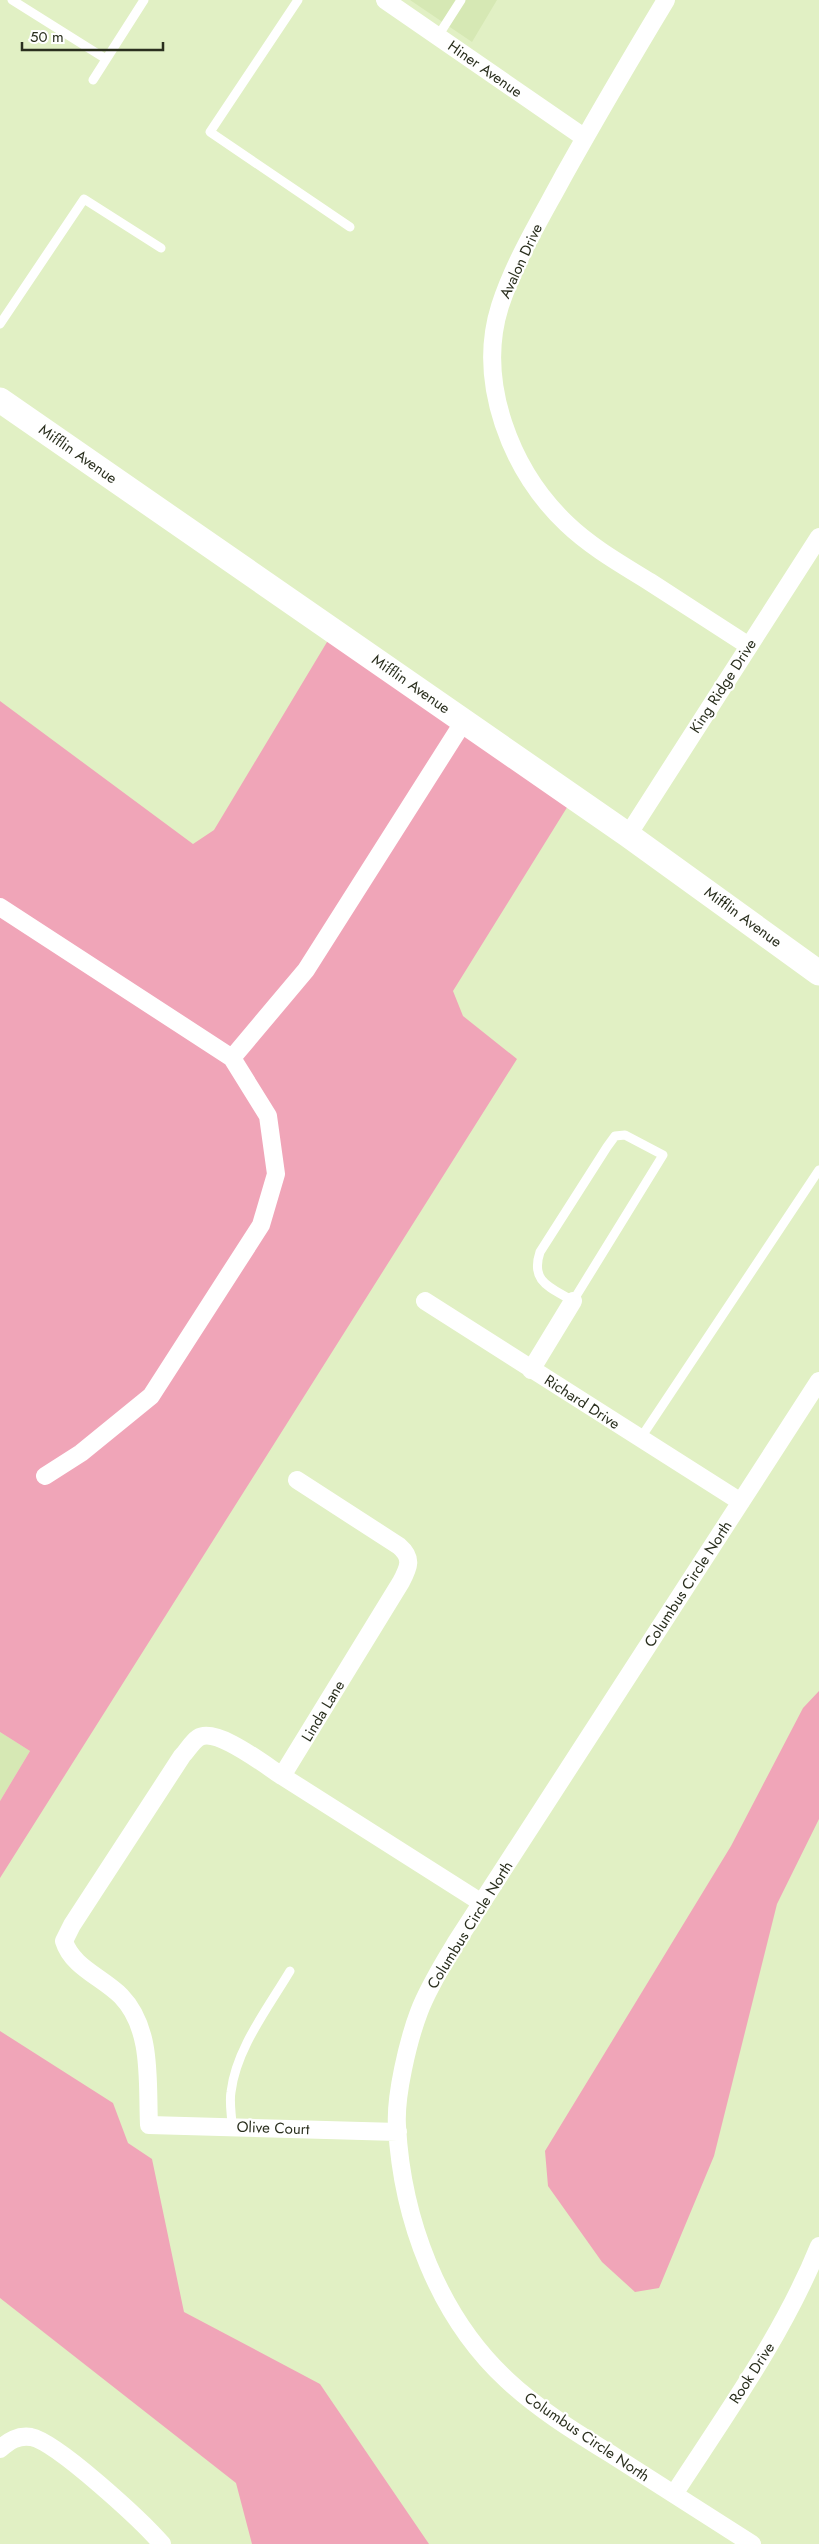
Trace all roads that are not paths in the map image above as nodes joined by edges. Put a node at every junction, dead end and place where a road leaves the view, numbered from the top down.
1 (12, 0) edge
2 (144, 0) edge
3 (298, 0) edge
4 (385, 0) edge
5 (461, 0) edge
6 (666, 0) edge
7 (438, 36) junction
8 (106, 58) junction
9 (94, 80) dead end
10 (585, 138) junction
11 (350, 227) dead end
12 (161, 248) dead end
13 (0, 324) edge
14 (0, 400) edge
15 (819, 538) edge
16 (748, 646) junction
17 (464, 721) junction
18 (628, 835) junction
19 (0, 907) edge
20 (819, 973) edge
21 (232, 1058) junction
22 (819, 1170) edge
23 (425, 1301) dead end
24 (573, 1301) junction
25 (531, 1370) junction
26 (819, 1381) edge
27 (640, 1440) junction
28 (45, 1476) dead end
29 (297, 1480) dead end
30 (741, 1502) junction
31 (282, 1776) junction
32 (482, 1904) junction
33 (290, 1971) dead end
34 (232, 2127) junction
35 (398, 2132) junction
36 (819, 2246) edge
37 (0, 2449) edge
38 (674, 2494) junction
39 (162, 2544) edge
40 (752, 2544) edge

1 - 8 lane
2 - 8 lane
3 - 11 lane
4 - 7 street, Hiner Avenue
5 - 7 lane
6 - 10 street, Avalon Drive
7 - 10 street, Hiner Avenue
8 - 9 lane
10 - 16 street, Avalon Drive
12 - 13 lane
14 - 17 street, Mifflin Avenue
15 - 16 street, King Ridge Drive
16 - 18 street, King Ridge Drive
17 - 18 street, Mifflin Avenue
17 - 21 street
18 - 20 street, Mifflin Avenue
19 - 21 street
21 - 28 street
22 - 27 lane
23 - 25 street, Richard Drive
24 - 24 lane
24 - 25 street
25 - 27 street, Richard Drive
26 - 30 street, Columbus Circle North
27 - 30 street, Richard Drive
29 - 31 street, Linda Lane
30 - 32 street, Columbus Circle North
31 - 32 street
31 - 34 street, Olive Court
32 - 35 street, Columbus Circle North
33 - 34 lane
34 - 35 street, Olive Court
35 - 38 street, Columbus Circle North
36 - 38 street, Rook Drive
37 - 39 street
38 - 40 street, Columbus Circle North

